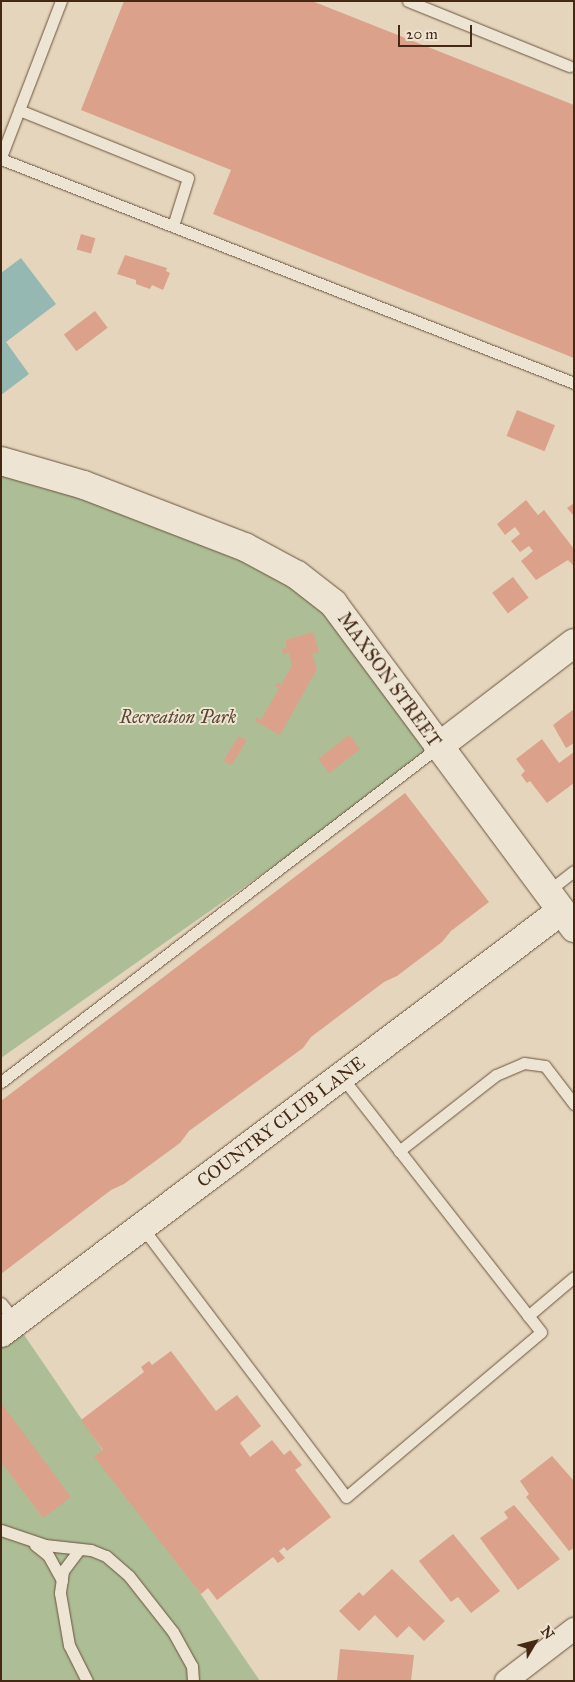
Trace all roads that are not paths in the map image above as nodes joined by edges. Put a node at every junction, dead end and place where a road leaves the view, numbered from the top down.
1 (61, 1) edge
2 (408, 1) edge
3 (574, 54) edge
4 (572, 67) edge
5 (19, 110) junction
6 (1, 158) edge
7 (173, 226) junction
8 (574, 383) edge
9 (1, 461) edge
10 (574, 643) edge
11 (438, 747) junction
12 (574, 871) edge
13 (561, 910) edge
14 (342, 1077) junction
15 (1, 1082) edge
16 (574, 1104) edge
17 (399, 1150) junction
18 (142, 1227) junction
19 (574, 1277) edge
20 (528, 1316) junction
21 (6, 1320) edge
22 (1, 1530) edge
23 (29, 1540) junction
24 (78, 1551) junction
25 (62, 1580) junction
26 (574, 1629) edge
27 (87, 1681) edge
28 (193, 1681) edge
29 (506, 1681) edge

1 - 5 lane
2 - 4 lane
3 - 4 lane
5 - 6 lane
5 - 7 lane
6 - 7 lane
7 - 8 lane
9 - 11 street, MAXSON STREET
10 - 11 street
11 - 13 street, MAXSON STREET
11 - 15 lane
12 - 13 lane
13 - 14 street, COUNTRY CLUB LANE
14 - 17 lane
14 - 18 street, COUNTRY CLUB LANE
16 - 17 lane
17 - 20 lane
18 - 20 lane
18 - 21 street, COUNTRY CLUB LANE
19 - 20 lane
22 - 23 lane
23 - 24 lane
23 - 25 lane
24 - 25 lane
24 - 28 lane
25 - 27 lane
26 - 29 street

